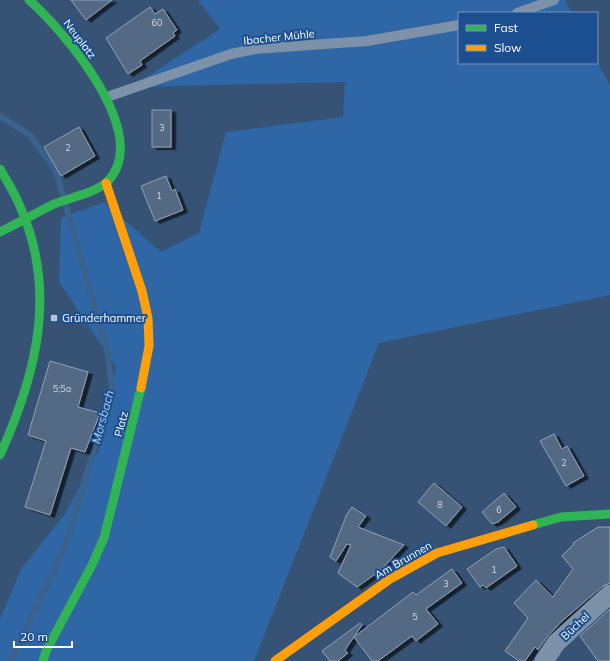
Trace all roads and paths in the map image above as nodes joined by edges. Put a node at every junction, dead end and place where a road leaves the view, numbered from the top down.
1 (29, 0) edge
2 (554, 0) edge
3 (520, 12) edge
4 (458, 25) edge
5 (107, 97) junction
6 (0, 168) edge
7 (106, 183) junction
8 (26, 220) junction
9 (0, 232) edge
10 (0, 455) edge
11 (609, 515) edge
12 (610, 594) edge
13 (43, 661) edge
14 (275, 661) edge
15 (544, 661) edge

1 - 5 street, Neuplatz
2 - 3 lane
4 - 5 lane, Ibacher Mühle
5 - 7 street
6 - 8 street
7 - 8 street
7 - 13 street, Platz
8 - 9 street
8 - 10 street
11 - 14 street, Am Brunnen
12 - 15 street, Büchel

